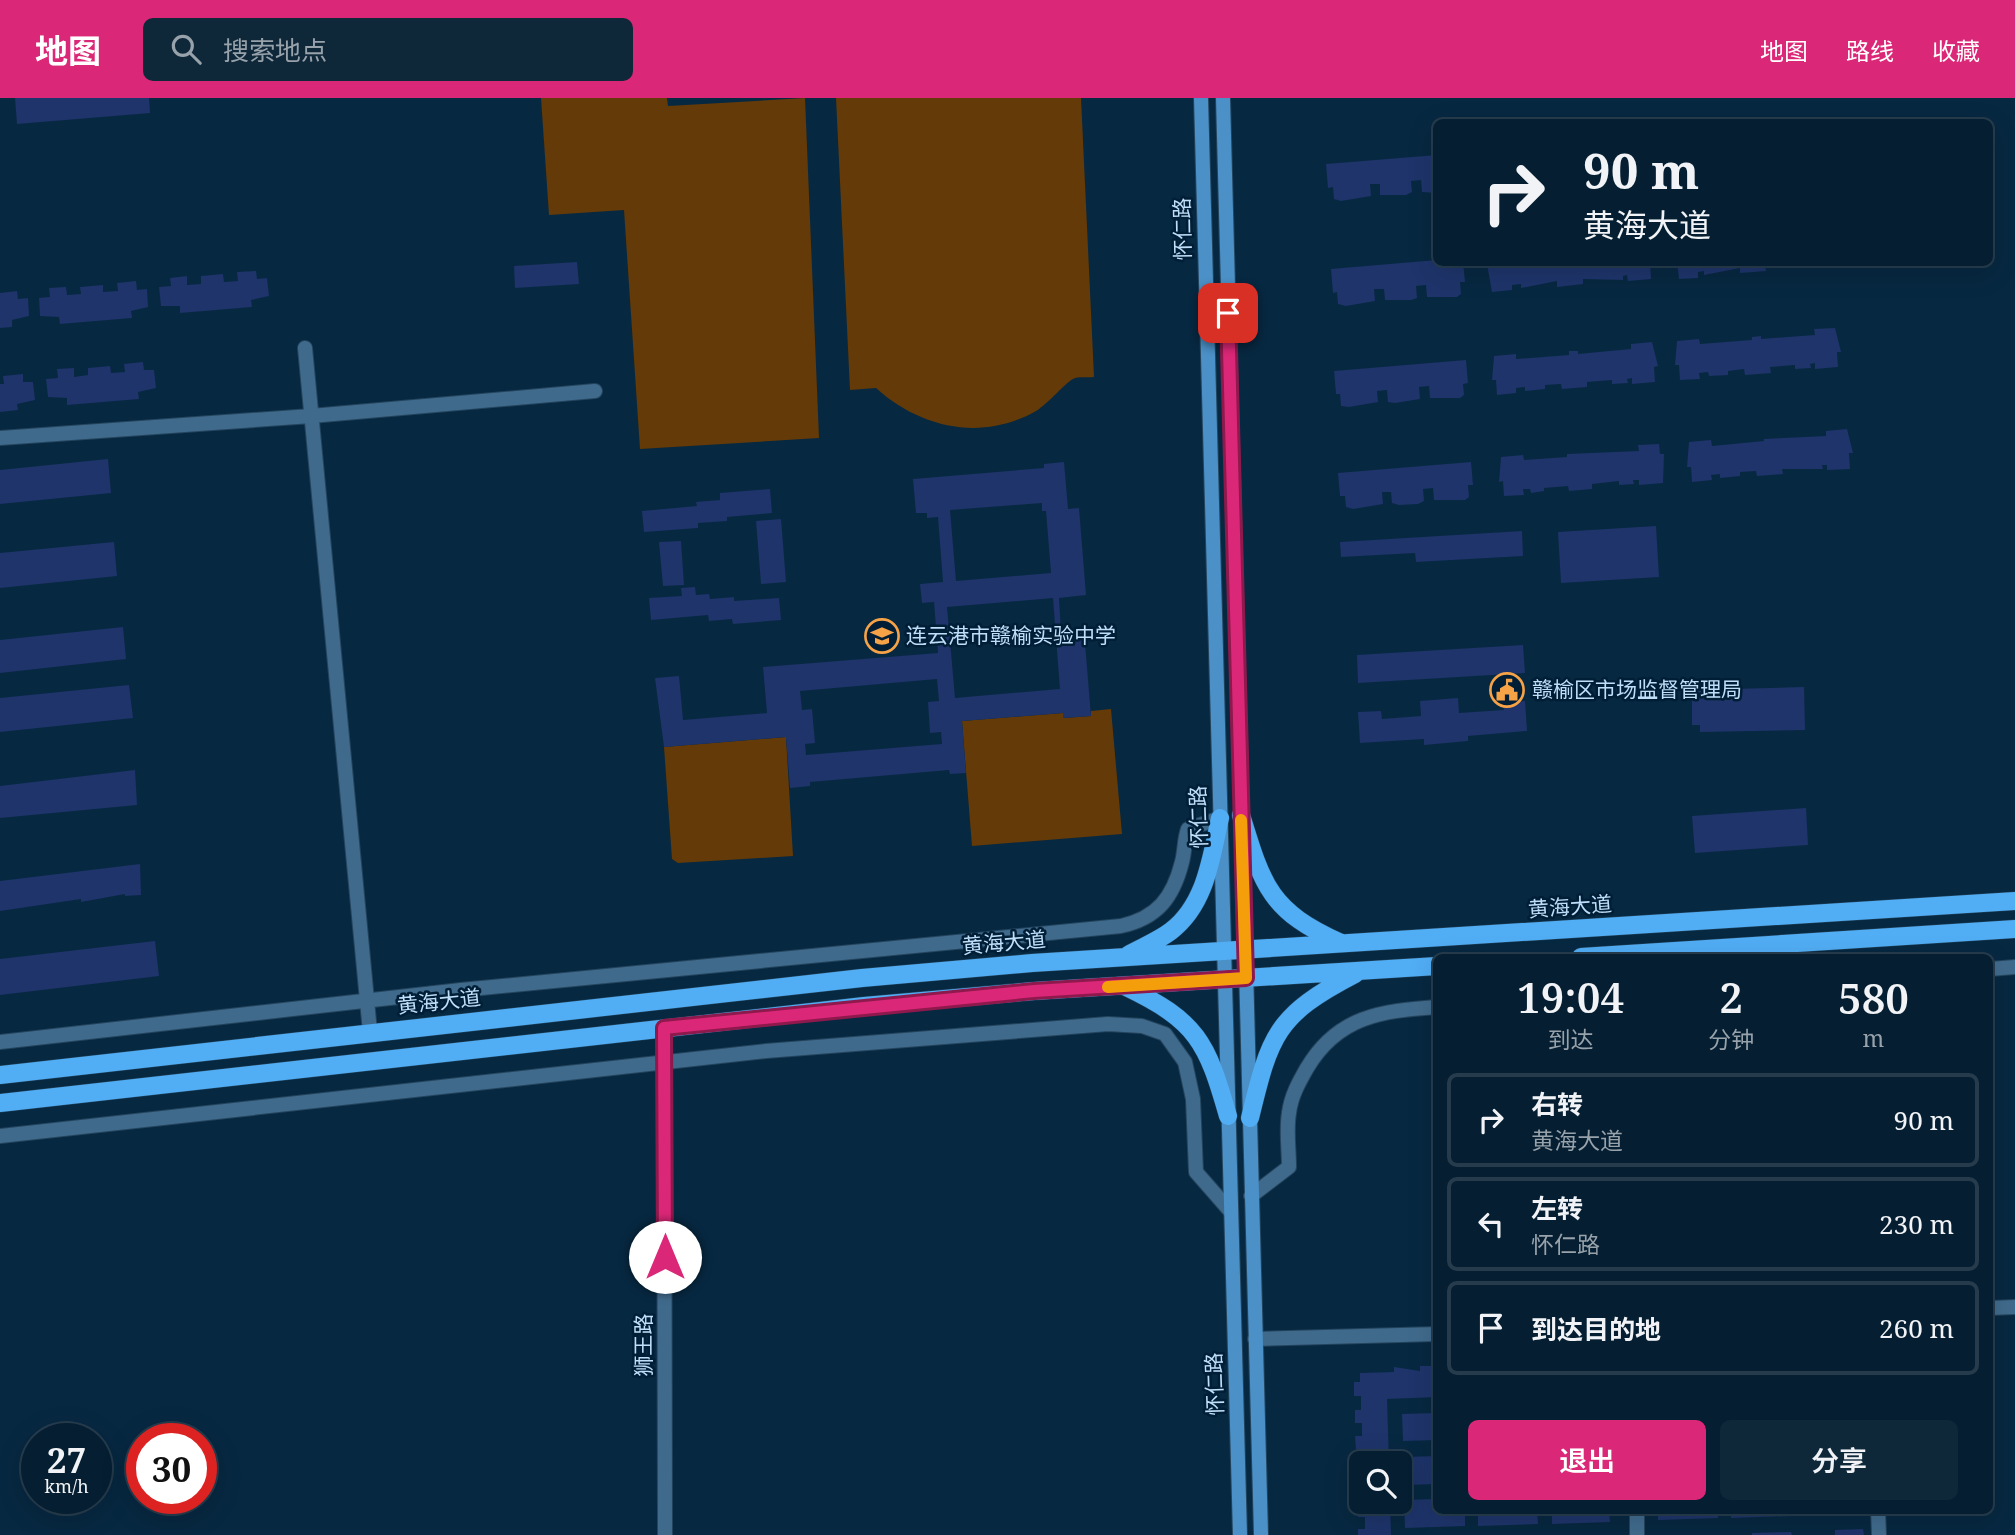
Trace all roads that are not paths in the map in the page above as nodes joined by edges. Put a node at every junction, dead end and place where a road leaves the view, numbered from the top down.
1 (1201, 98) edge
2 (1223, 98) edge
3 (305, 348) dead end
4 (595, 391) dead end
5 (312, 416) junction
6 (0, 438) edge
7 (1241, 815) junction
8 (1220, 818) junction
9 (2015, 901) edge
10 (2015, 929) edge
11 (1345, 944) junction
12 (1245, 950) junction
13 (1224, 951) junction
14 (1627, 954) edge
15 (1123, 958) junction
16 (1433, 966) edge
17 (2015, 967) edge
18 (1993, 969) edge
19 (1362, 971) junction
20 (1246, 978) junction
21 (1224, 979) junction
22 (1122, 986) junction
23 (367, 1000) junction
24 (1433, 1007) edge
25 (664, 1028) junction
26 (370, 1032) junction
27 (0, 1042) edge
28 (664, 1062) junction
29 (0, 1075) edge
30 (0, 1103) edge
31 (1228, 1116) junction
32 (1250, 1118) junction
33 (0, 1136) edge
34 (1251, 1196) junction
35 (1231, 1212) junction
36 (2015, 1307) edge
37 (1993, 1308) edge
38 (1433, 1334) edge
39 (1255, 1339) junction
40 (1637, 1514) edge
41 (1878, 1514) edge
42 (665, 1535) edge
43 (1240, 1535) edge
44 (1261, 1535) edge
45 (1637, 1535) edge
46 (1879, 1535) edge

1 - 8 main road, 怀仁路
2 - 7 main road, 怀仁路
3 - 5 street
4 - 5 street
5 - 6 street
5 - 23 street
7 - 11 main road
7 - 12 main road, 怀仁路
8 - 13 main road, 怀仁路
8 - 15 main road
8 - 23 street
9 - 11 main road, 黄海大道
10 - 14 main road
11 - 12 main road, 黄海大道
12 - 13 main road, 黄海大道
12 - 20 main road, 怀仁路
13 - 15 main road, 黄海大道
13 - 21 main road, 怀仁路
15 - 26 main road, 黄海大道
16 - 19 main road
17 - 18 street
19 - 20 main road
19 - 32 main road
20 - 21 main road
20 - 32 main road, 怀仁路
21 - 22 main road
21 - 31 main road, 怀仁路
22 - 25 main road
22 - 31 main road
23 - 26 street
23 - 27 street
24 - 34 street
25 - 28 street, 狮王路
25 - 30 main road
26 - 29 main road, 黄海大道
28 - 33 street
28 - 35 street
28 - 42 street, 狮王路
31 - 35 main road, 怀仁路
32 - 34 main road, 怀仁路
34 - 39 main road, 怀仁路
35 - 43 main road, 怀仁路
36 - 37 street
38 - 39 street
39 - 44 main road, 怀仁路
40 - 45 street
41 - 46 street

